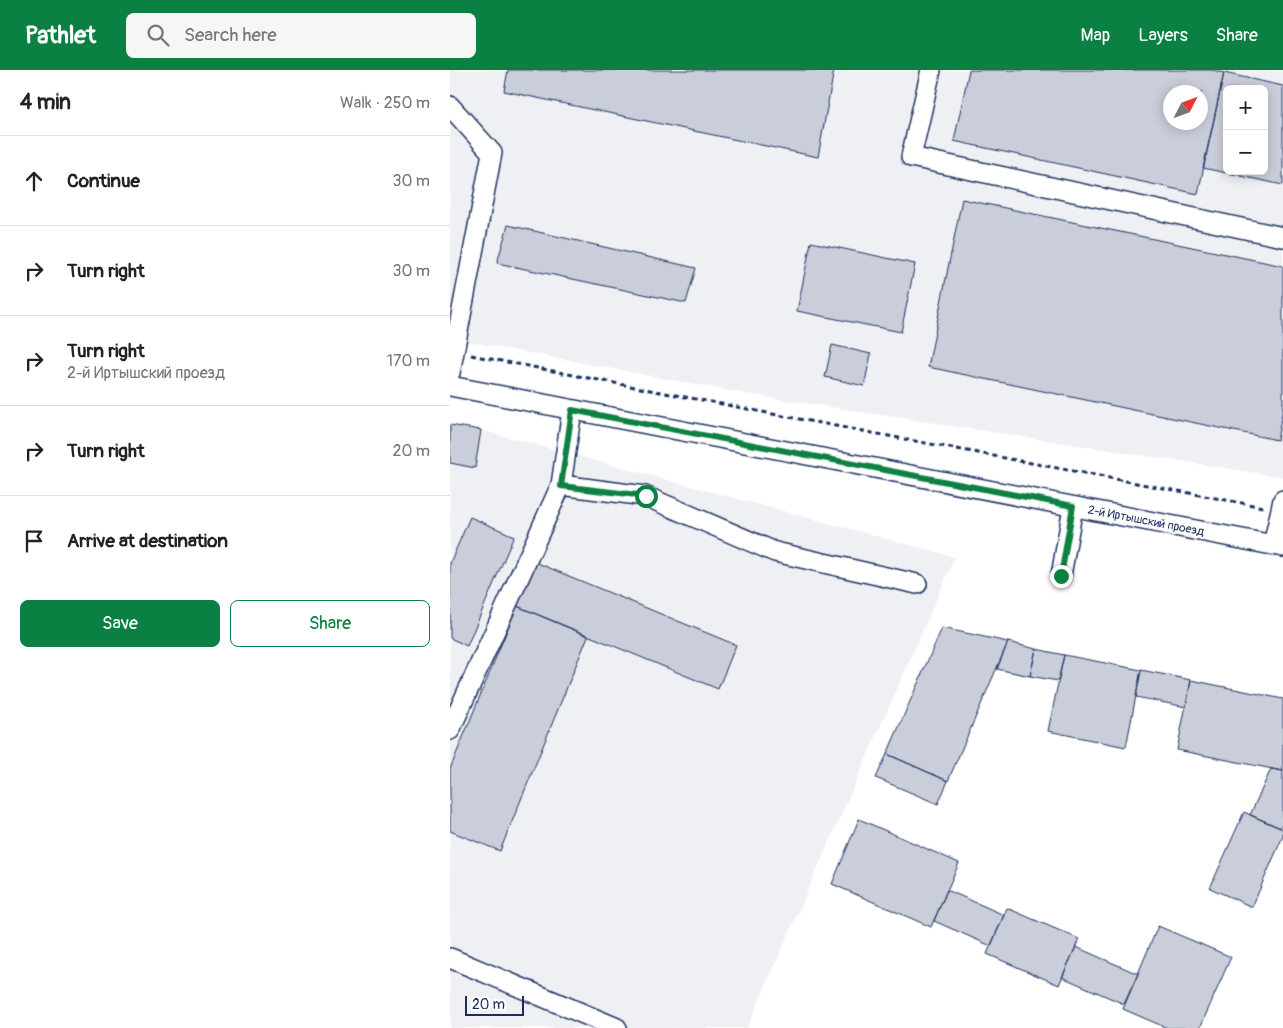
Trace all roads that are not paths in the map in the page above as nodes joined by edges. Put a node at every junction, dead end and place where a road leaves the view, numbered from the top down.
1 (931, 70) edge
2 (450, 106) edge
3 (1283, 237) edge
4 (450, 373) edge
5 (450, 386) edge
6 (572, 410) junction
7 (561, 486) junction
8 (1277, 504) edge
9 (1073, 506) junction
10 (1278, 546) edge
11 (1061, 576) dead end
12 (917, 584) dead end
13 (450, 730) edge
14 (450, 958) edge
15 (617, 1028) edge

1 - 3 street
2 - 4 street
5 - 6 street, 2-й Иртышский проезд
6 - 7 street
6 - 9 street, 2-й Иртышский проезд
7 - 12 street
7 - 13 street
8 - 10 street
9 - 10 street, 2-й Иртышский проезд
9 - 11 street
14 - 15 street

